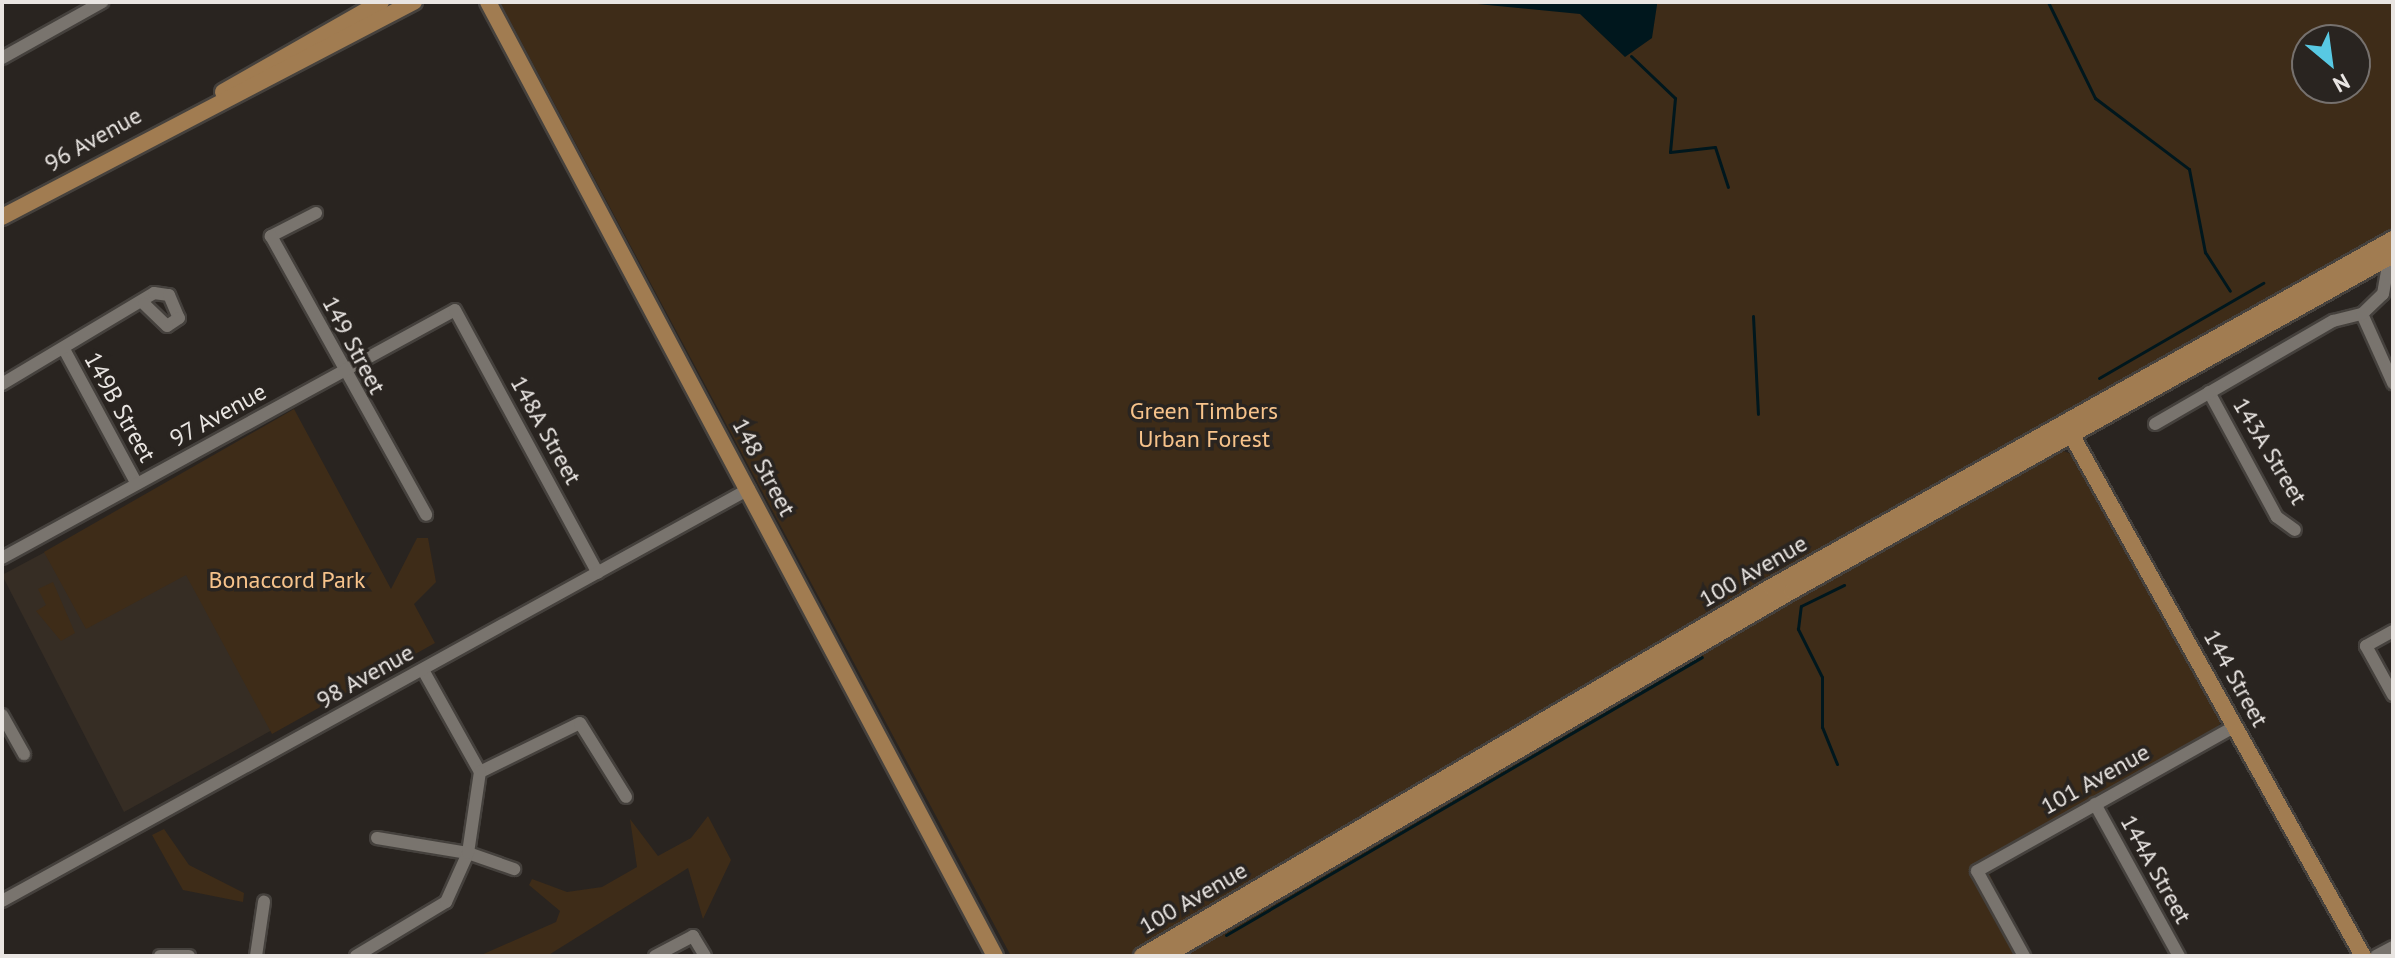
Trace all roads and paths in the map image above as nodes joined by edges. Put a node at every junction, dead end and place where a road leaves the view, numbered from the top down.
1 (102, 2) edge
2 (381, 2) edge
3 (414, 2) edge
4 (488, 2) edge
5 (2, 58) edge
6 (207, 104) junction
7 (316, 213) dead end
8 (2, 217) edge
9 (2393, 239) edge
10 (2386, 253) edge
11 (2371, 267) junction
12 (2384, 291) junction
13 (144, 304) dead end
14 (455, 310) joint
15 (2362, 314) junction
16 (65, 351) junction
17 (344, 372) junction
18 (2393, 383) edge
19 (2, 384) edge
20 (2209, 392) junction
21 (2155, 424) dead end
22 (2068, 429) junction
23 (137, 484) junction
24 (749, 489) junction
25 (426, 515) dead end
26 (2295, 530) dead end
27 (2, 558) edge
28 (598, 573) junction
29 (2393, 631) edge
30 (423, 670) junction
31 (2393, 695) edge
32 (2, 715) edge
33 (2235, 726) junction
34 (24, 754) dead end
35 (480, 772) junction
36 (626, 797) dead end
37 (2095, 804) junction
38 (377, 838) dead end
39 (468, 853) junction
40 (514, 869) dead end
41 (2, 901) edge
42 (264, 902) dead end
43 (2393, 947) edge
44 (160, 956) edge
45 (189, 956) edge
46 (256, 956) edge
47 (356, 956) edge
48 (655, 956) edge
49 (705, 956) edge
50 (995, 956) edge
51 (1142, 956) edge
52 (1165, 956) edge
53 (2024, 956) edge
54 (2179, 956) edge
55 (2363, 956) edge
56 (2376, 956) edge

1 - 5 street
2 - 6 main road, 96 Avenue
3 - 6 main road, 96 Avenue
4 - 24 main road, 148 Street
6 - 8 main road, 96 Avenue
7 - 17 street, 149 Street
9 - 10 main road, 100 Avenue
10 - 11 main road, 100 Avenue
10 - 12 street
10 - 22 main road, 100 Avenue
11 - 12 street
11 - 22 main road, 100 Avenue
12 - 15 street
13 - 16 street
14 - 17 street, 97 Avenue
14 - 28 street, 148A Street
15 - 18 street
15 - 20 street
16 - 19 street
16 - 23 street, 149B Street
17 - 23 street, 97 Avenue
17 - 25 street, 149 Street
20 - 21 street
20 - 26 street, 143A Street
22 - 33 main road, 144 Street
22 - 51 main road, 100 Avenue
22 - 52 main road, 100 Avenue
23 - 27 street, 97 Avenue
24 - 28 street, 98 Avenue
24 - 50 main road, 148 Street
28 - 30 street, 98 Avenue
29 - 31 street
30 - 35 street
30 - 41 street, 98 Avenue
32 - 34 street
33 - 37 street, 101 Avenue
33 - 55 main road, 144 Street
35 - 36 street
35 - 39 street
37 - 53 street, 101 Avenue
37 - 54 street, 144A Street
38 - 39 street
39 - 40 street
39 - 47 street
42 - 46 street
43 - 56 street
44 - 45 street
48 - 49 street

